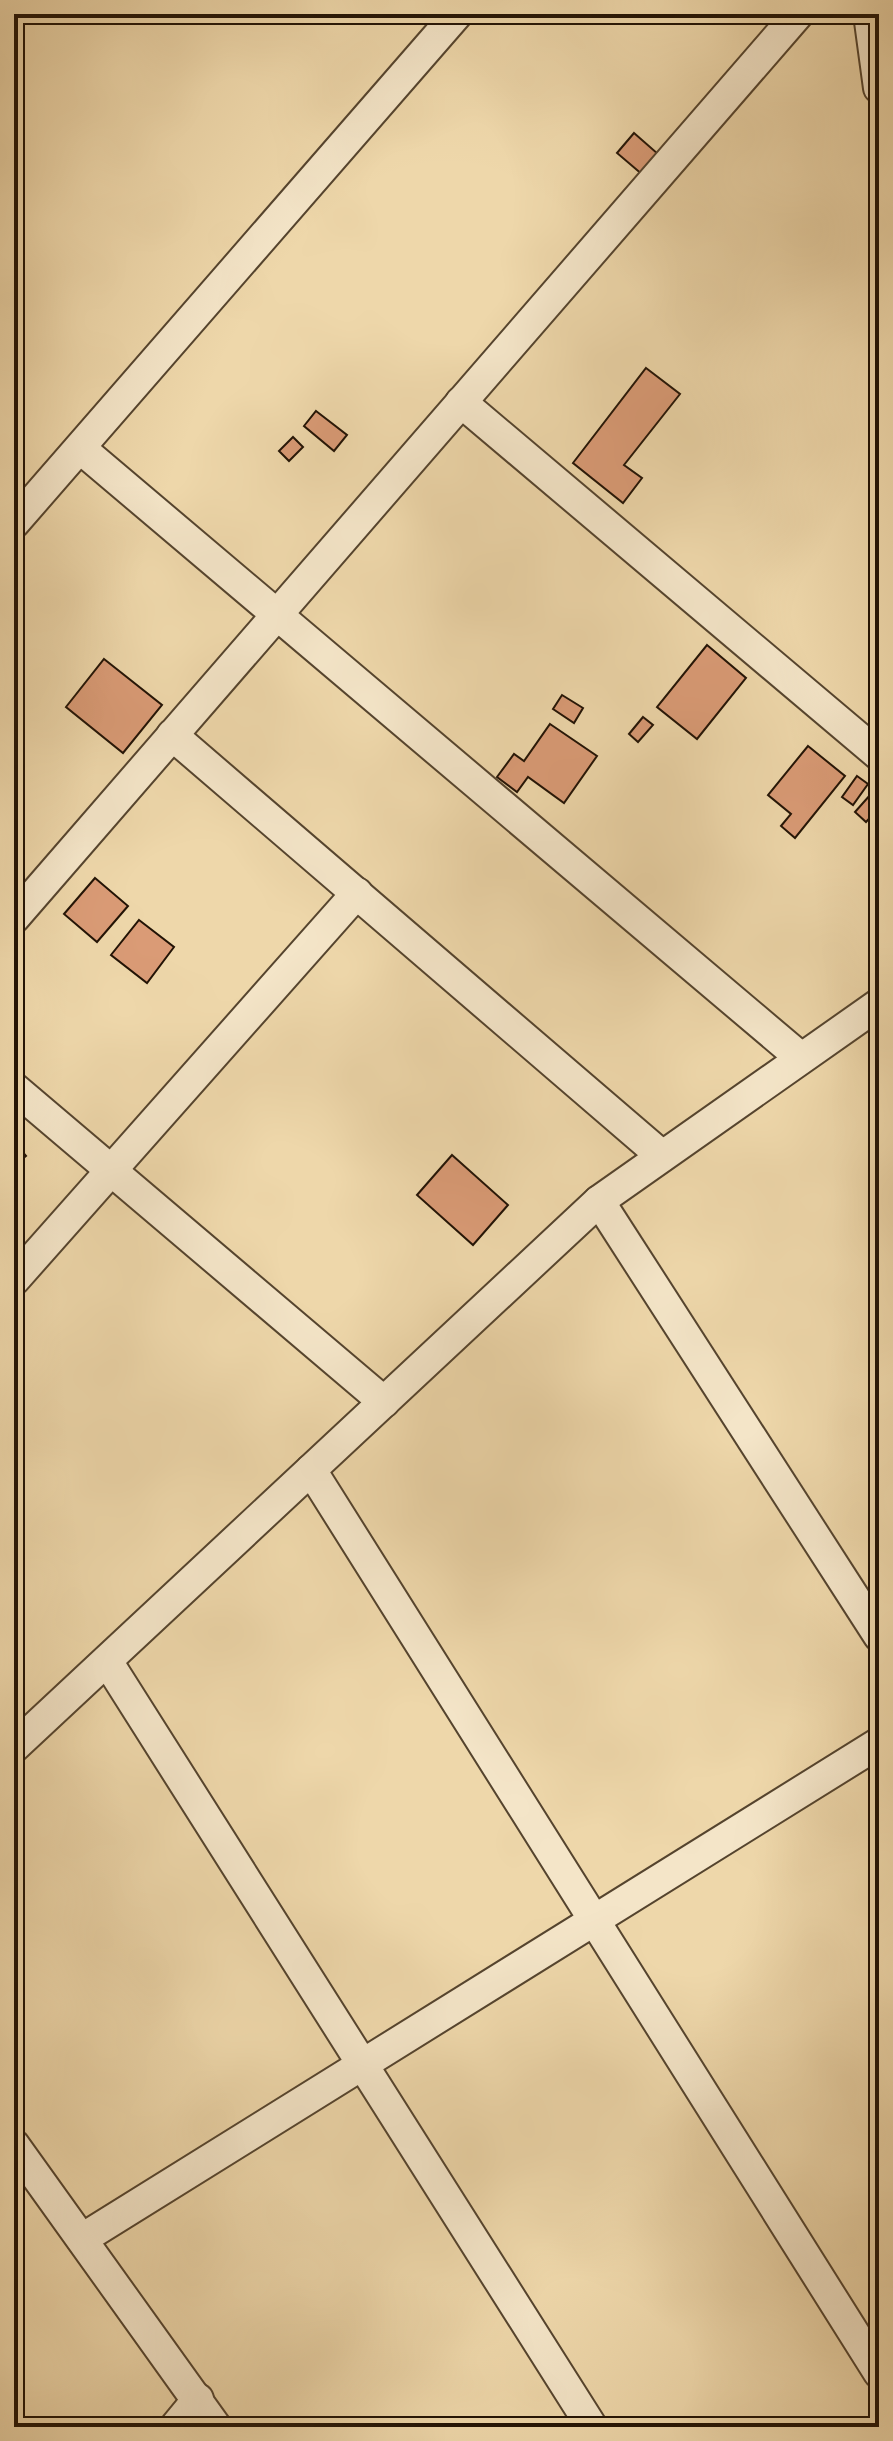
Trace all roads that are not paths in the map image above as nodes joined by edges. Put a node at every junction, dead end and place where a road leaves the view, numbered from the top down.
1 (457, 14) edge
2 (798, 14) edge
3 (869, 14) edge
4 (879, 88) edge
5 (461, 402) junction
6 (80, 448) junction
7 (14, 523) edge
8 (277, 614) junction
9 (172, 735) junction
10 (879, 755) edge
11 (357, 893) junction
12 (14, 918) edge
13 (879, 1004) edge
14 (801, 1058) junction
15 (14, 1088) edge
16 (662, 1156) junction
17 (111, 1170) junction
18 (599, 1201) junction
19 (14, 1280) edge
20 (384, 1402) junction
21 (311, 1470) junction
22 (879, 1636) edge
23 (107, 1661) junction
24 (879, 1743) edge
25 (14, 1747) edge
26 (594, 1921) junction
27 (362, 2065) junction
28 (14, 2147) edge
29 (82, 2239) junction
30 (879, 2373) edge
31 (198, 2399) junction
32 (175, 2427) edge
33 (216, 2427) edge
34 (592, 2427) edge

1 - 6 street
2 - 5 street
3 - 4 street
5 - 8 street
5 - 10 street
6 - 7 street
6 - 8 street
8 - 9 street
8 - 14 street
9 - 11 street
9 - 12 street
11 - 16 street
11 - 17 street
13 - 14 street
14 - 16 street
15 - 17 street
16 - 18 street
17 - 19 street
17 - 20 street
18 - 20 street
18 - 22 street
20 - 21 street
21 - 23 street
21 - 26 street
23 - 25 street
23 - 27 street
24 - 26 street
26 - 27 street
26 - 30 street
27 - 29 street
27 - 34 street
28 - 29 street
29 - 31 street
31 - 32 street
31 - 33 street

